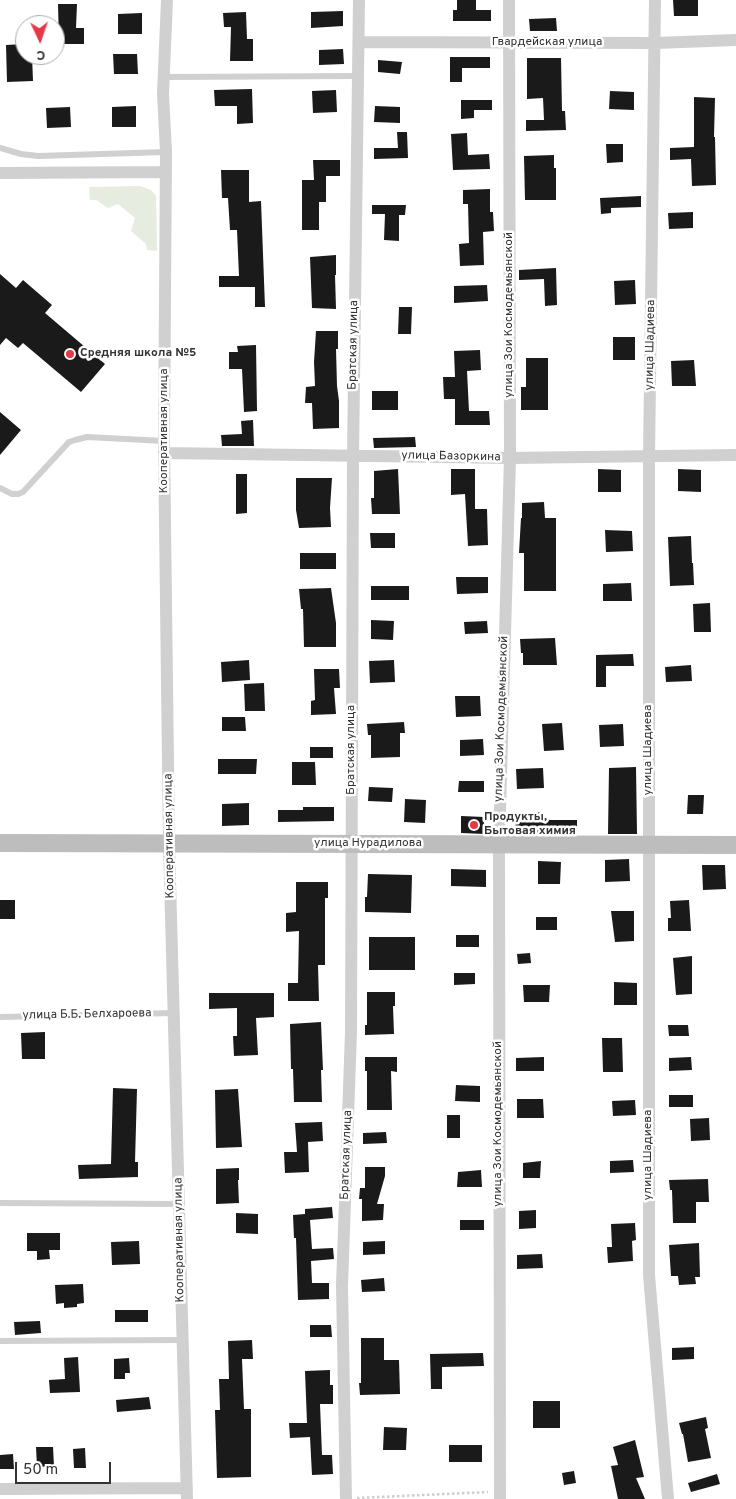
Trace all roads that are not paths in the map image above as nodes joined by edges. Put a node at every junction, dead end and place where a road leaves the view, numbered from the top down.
1 (167, 0) edge
2 (359, 0) edge
3 (509, 0) edge
4 (656, 0) edge
5 (736, 40) edge
6 (359, 42) junction
7 (655, 43) junction
8 (509, 44) junction
9 (358, 76) junction
10 (164, 77) junction
11 (0, 148) edge
12 (166, 152) junction
13 (166, 172) junction
14 (0, 173) edge
15 (165, 447) junction
16 (736, 455) edge
17 (353, 456) junction
18 (650, 456) junction
19 (510, 458) junction
20 (0, 488) edge
21 (0, 843) edge
22 (169, 844) junction
23 (352, 844) junction
24 (499, 845) junction
25 (649, 845) junction
26 (736, 845) edge
27 (174, 1013) junction
28 (0, 1017) edge
29 (0, 1203) edge
30 (179, 1204) junction
31 (182, 1340) junction
32 (0, 1341) edge
33 (0, 1489) edge
34 (187, 1494) edge
35 (500, 1495) edge
36 (346, 1499) edge
37 (668, 1499) edge

1 - 10 street, Кооперативная улица
2 - 6 street, Братская улица
3 - 8 street, улица Зои Космодемьянской
4 - 7 street, улица Шадиева
5 - 7 street, Гвардейская улица
6 - 8 street, Гвардейская улица
6 - 9 street, Братская улица
7 - 8 street, Гвардейская улица
7 - 18 street, улица Шадиева
8 - 19 street, улица Зои Космодемьянской
9 - 10 lane
9 - 17 street, Братская улица
10 - 12 street, Кооперативная улица
11 - 12 lane
12 - 13 street, Кооперативная улица
13 - 14 street
13 - 15 street, Кооперативная улица
15 - 17 street, улица Базоркина
15 - 20 lane
15 - 22 street, Кооперативная улица
16 - 18 street, улица Базоркина
17 - 19 street, улица Базоркина
17 - 23 street, Братская улица
18 - 19 street, улица Базоркина
18 - 25 street, улица Шадиева
19 - 24 street, улица Зои Космодемьянской
21 - 22 street, улица Нурадилова
22 - 23 street, улица Нурадилова
22 - 27 street, Кооперативная улица
23 - 24 street, улица Нурадилова
23 - 36 street, Братская улица
24 - 25 street, улица Нурадилова
24 - 35 street, улица Зои Космодемьянской
25 - 26 street, улица Нурадилова
25 - 37 street, улица Шадиева
27 - 28 lane, улица Б.Б. Белхароева
27 - 30 street, Кооперативная улица
29 - 30 lane
30 - 31 street, Кооперативная улица
31 - 32 lane
31 - 34 street, Кооперативная улица
33 - 34 street

